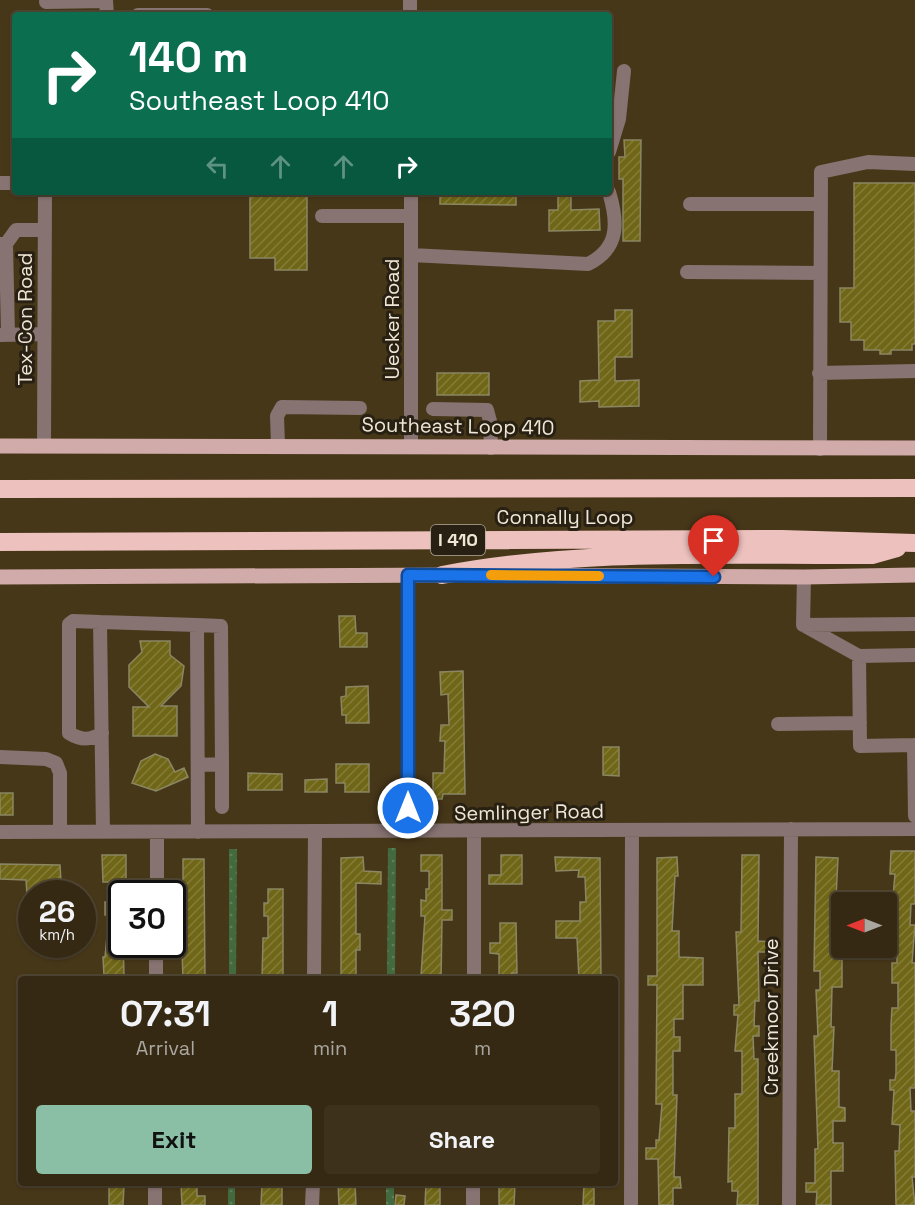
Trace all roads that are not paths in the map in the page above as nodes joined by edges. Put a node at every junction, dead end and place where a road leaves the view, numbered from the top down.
1 (46, 6) edge
2 (107, 12) edge
3 (624, 71) dead end
4 (612, 142) edge
5 (915, 164) edge
6 (45, 195) edge
7 (411, 195) edge
8 (610, 195) edge
9 (690, 204) dead end
10 (820, 204) junction
11 (322, 216) dead end
12 (411, 216) junction
13 (45, 230) junction
14 (3, 244) edge
15 (411, 255) junction
16 (687, 272) dead end
17 (820, 273) junction
18 (44, 334) junction
19 (4, 335) edge
20 (915, 371) edge
21 (819, 373) junction
22 (360, 408) dead end
23 (433, 409) dead end
24 (411, 445) junction
25 (0, 446) edge
26 (44, 446) junction
27 (278, 446) junction
28 (491, 448) junction
29 (915, 448) edge
30 (820, 449) junction
31 (915, 488) edge
32 (0, 489) edge
33 (0, 542) edge
34 (915, 543) edge
35 (408, 575) junction
36 (442, 575) junction
37 (915, 575) edge
38 (0, 577) edge
39 (804, 578) junction
40 (100, 622) junction
41 (915, 624) edge
42 (197, 625) junction
43 (803, 625) junction
44 (915, 655) edge
45 (859, 656) junction
46 (860, 723) junction
47 (777, 724) dead end
48 (102, 733) junction
49 (915, 745) edge
50 (0, 757) edge
51 (222, 764) junction
52 (198, 765) junction
53 (222, 807) dead end
54 (915, 816) edge
55 (791, 829) junction
56 (915, 829) edge
57 (633, 830) junction
58 (315, 831) junction
59 (0, 832) edge
60 (60, 832) junction
61 (103, 832) junction
62 (198, 832) junction
63 (408, 832) junction
64 (474, 832) junction
65 (157, 833) junction
66 (157, 880) edge
67 (156, 958) edge
68 (156, 976) edge
69 (314, 976) edge
70 (474, 976) edge
71 (155, 1186) edge
72 (312, 1186) edge
73 (473, 1186) edge
74 (155, 1205) edge
75 (312, 1205) edge
76 (473, 1205) edge
77 (631, 1205) edge
78 (789, 1205) edge

1 - 2 street
3 - 4 street
5 - 10 street
6 - 13 street, Tex-Con Road
7 - 12 street, Uecker Road
8 - 15 street
9 - 10 street
10 - 17 street
11 - 12 street
12 - 15 street, Uecker Road
13 - 14 street
13 - 18 street, Tex-Con Road
14 - 19 street
15 - 24 street, Uecker Road
16 - 17 street
17 - 21 street
18 - 19 street
18 - 26 street, Tex-Con Road
20 - 21 street
21 - 30 street
22 - 27 street
23 - 28 street
24 - 27 main road, Southeast Loop 410
24 - 28 main road, Southeast Loop 410
25 - 26 main road, Southeast Loop 410
26 - 27 main road, Southeast Loop 410
28 - 30 main road, Southeast Loop 410
29 - 30 main road, Southeast Loop 410
31 - 32 highway, Connally Loop
33 - 34 highway, Connally Loop / I 410
34 - 36 highway
35 - 36 main road
35 - 38 main road
35 - 63 street
36 - 39 main road
37 - 39 main road
39 - 43 street
40 - 42 street
40 - 48 street
40 - 48 street
41 - 43 street
42 - 51 street
42 - 52 street
43 - 45 street
44 - 45 street
45 - 46 street
46 - 47 street
46 - 49 street
48 - 61 street
49 - 54 street
50 - 60 street
51 - 52 street
51 - 53 street
52 - 62 street
55 - 56 street, Semlinger Road
55 - 57 street, Semlinger Road
55 - 78 street, Creekmoor Drive
57 - 64 street, Semlinger Road
57 - 77 street
58 - 62 street, Semlinger Road
58 - 63 street, Semlinger Road
58 - 69 street
59 - 60 street, Semlinger Road
60 - 61 street, Semlinger Road
61 - 65 street, Semlinger Road
62 - 65 street, Semlinger Road
63 - 64 street, Semlinger Road
64 - 70 street
65 - 66 street
67 - 68 street
71 - 74 street
72 - 75 street
73 - 76 street

